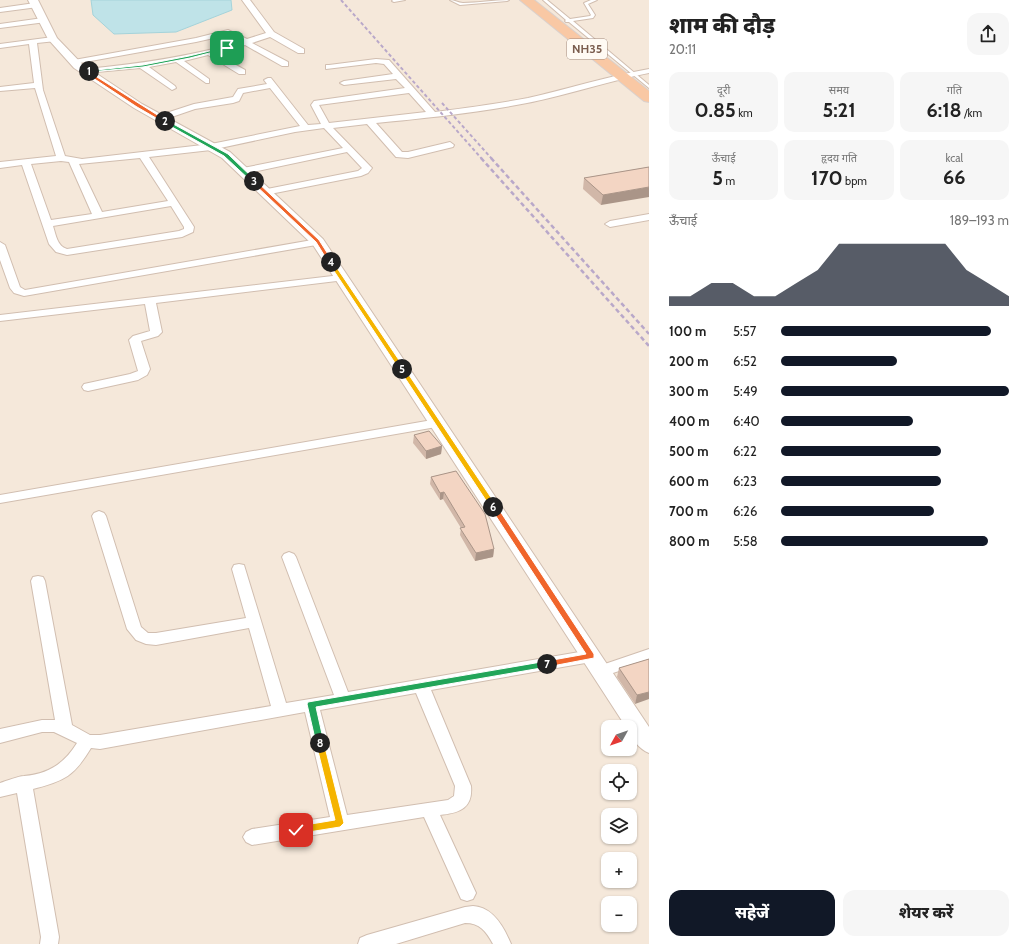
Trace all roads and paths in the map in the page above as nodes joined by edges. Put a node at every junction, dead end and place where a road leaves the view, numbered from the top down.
1 (246, 0) edge
2 (403, 0) edge
3 (452, 0) edge
4 (507, 0) edge
5 (526, 0) edge
6 (545, 0) edge
7 (595, 0) edge
8 (394, 1) dead end
9 (34, 2) edge
10 (0, 10) edge
11 (43, 20) junction
12 (569, 20) junction
13 (553, 22) junction
14 (0, 26) edge
15 (271, 34) junction
16 (53, 39) junction
17 (33, 42) junction
18 (246, 42) junction
19 (0, 46) edge
20 (301, 51) dead end
21 (209, 52) junction
22 (177, 59) junction
23 (362, 63) junction
24 (285, 64) dead end
25 (143, 66) junction
26 (80, 67) junction
27 (329, 68) dead end
28 (649, 71) edge
29 (242, 72) dead end
30 (627, 75) junction
31 (399, 76) junction
32 (376, 79) junction
33 (206, 81) dead end
34 (344, 83) dead end
35 (39, 85) junction
36 (649, 87) edge
37 (172, 88) dead end
38 (0, 89) edge
39 (411, 90) junction
40 (649, 98) edge
41 (433, 115) junction
42 (160, 118) junction
43 (370, 122) junction
44 (327, 126) junction
45 (306, 128) junction
46 (450, 145) dead end
47 (211, 147) junction
48 (350, 149) junction
49 (144, 155) junction
50 (61, 158) junction
51 (73, 161) junction
52 (26, 162) junction
53 (0, 165) edge
54 (243, 171) junction
55 (265, 192) junction
56 (174, 203) junction
57 (98, 215) junction
58 (649, 217) edge
59 (47, 224) junction
60 (610, 224) dead end
61 (318, 242) junction
62 (0, 245) edge
63 (341, 278) junction
64 (150, 300) junction
65 (0, 318) edge
66 (88, 387) dead end
67 (438, 423) junction
68 (0, 499) edge
69 (99, 516) dead end
70 (289, 557) dead end
71 (239, 569) dead end
72 (38, 581) dead end
73 (254, 622) junction
74 (649, 655) edge
75 (591, 656) junction
76 (601, 671) junction
77 (421, 686) junction
78 (343, 699) junction
79 (311, 704) junction
80 (280, 710) junction
81 (65, 729) junction
82 (0, 736) edge
83 (87, 741) junction
84 (648, 741) edge
85 (24, 783) junction
86 (0, 790) edge
87 (429, 809) junction
88 (340, 823) junction
89 (252, 837) dead end
90 (467, 893) dead end
91 (49, 944) edge
92 (367, 944) edge
93 (502, 944) edge

1 - 15 street
2 - 8 lane
3 - 4 lane
5 - 13 highway, NH35
6 - 12 lane
7 - 12 lane
9 - 10 street
9 - 11 street
11 - 14 street
11 - 16 street
12 - 13 lane
12 - 30 lane
13 - 30 highway, NH35
15 - 18 street
15 - 20 street
16 - 17 street
16 - 26 street
17 - 19 street
17 - 35 street
18 - 21 street
18 - 24 street
18 - 26 street
21 - 22 street
21 - 29 street
22 - 25 street
22 - 33 street
23 - 27 street
23 - 31 street
23 - 32 street
25 - 26 street
25 - 37 street
26 - 42 street
28 - 30 street
30 - 36 lane
30 - 40 highway, NH35
30 - 41 street
31 - 32 street
31 - 39 street
32 - 34 street
35 - 38 street
35 - 50 street
39 - 41 street
39 - 44 street
41 - 43 street
42 - 45 street
42 - 47 street
43 - 44 street
43 - 46 street
44 - 45 street
44 - 48 street
45 - 47 street
47 - 49 street
47 - 54 street
48 - 54 street
48 - 55 street
49 - 51 street
49 - 56 street
50 - 51 street
50 - 52 street
51 - 57 street
52 - 53 street
52 - 59 street
54 - 55 street
55 - 61 street
56 - 57 street
56 - 59 street
57 - 59 street
58 - 60 street
61 - 62 street
61 - 63 street
63 - 64 street
63 - 67 street
64 - 65 street
64 - 66 street
67 - 68 street
67 - 75 street
69 - 73 street
70 - 78 street
71 - 73 street
72 - 81 street
73 - 80 street
74 - 76 street
75 - 76 street
75 - 77 street
76 - 84 street
77 - 78 street
77 - 87 street
78 - 79 street
79 - 80 street
79 - 88 street
80 - 83 street
81 - 82 street
81 - 83 street
83 - 85 street
85 - 86 street
85 - 91 street
87 - 88 street
87 - 90 street
88 - 89 street
92 - 93 street

